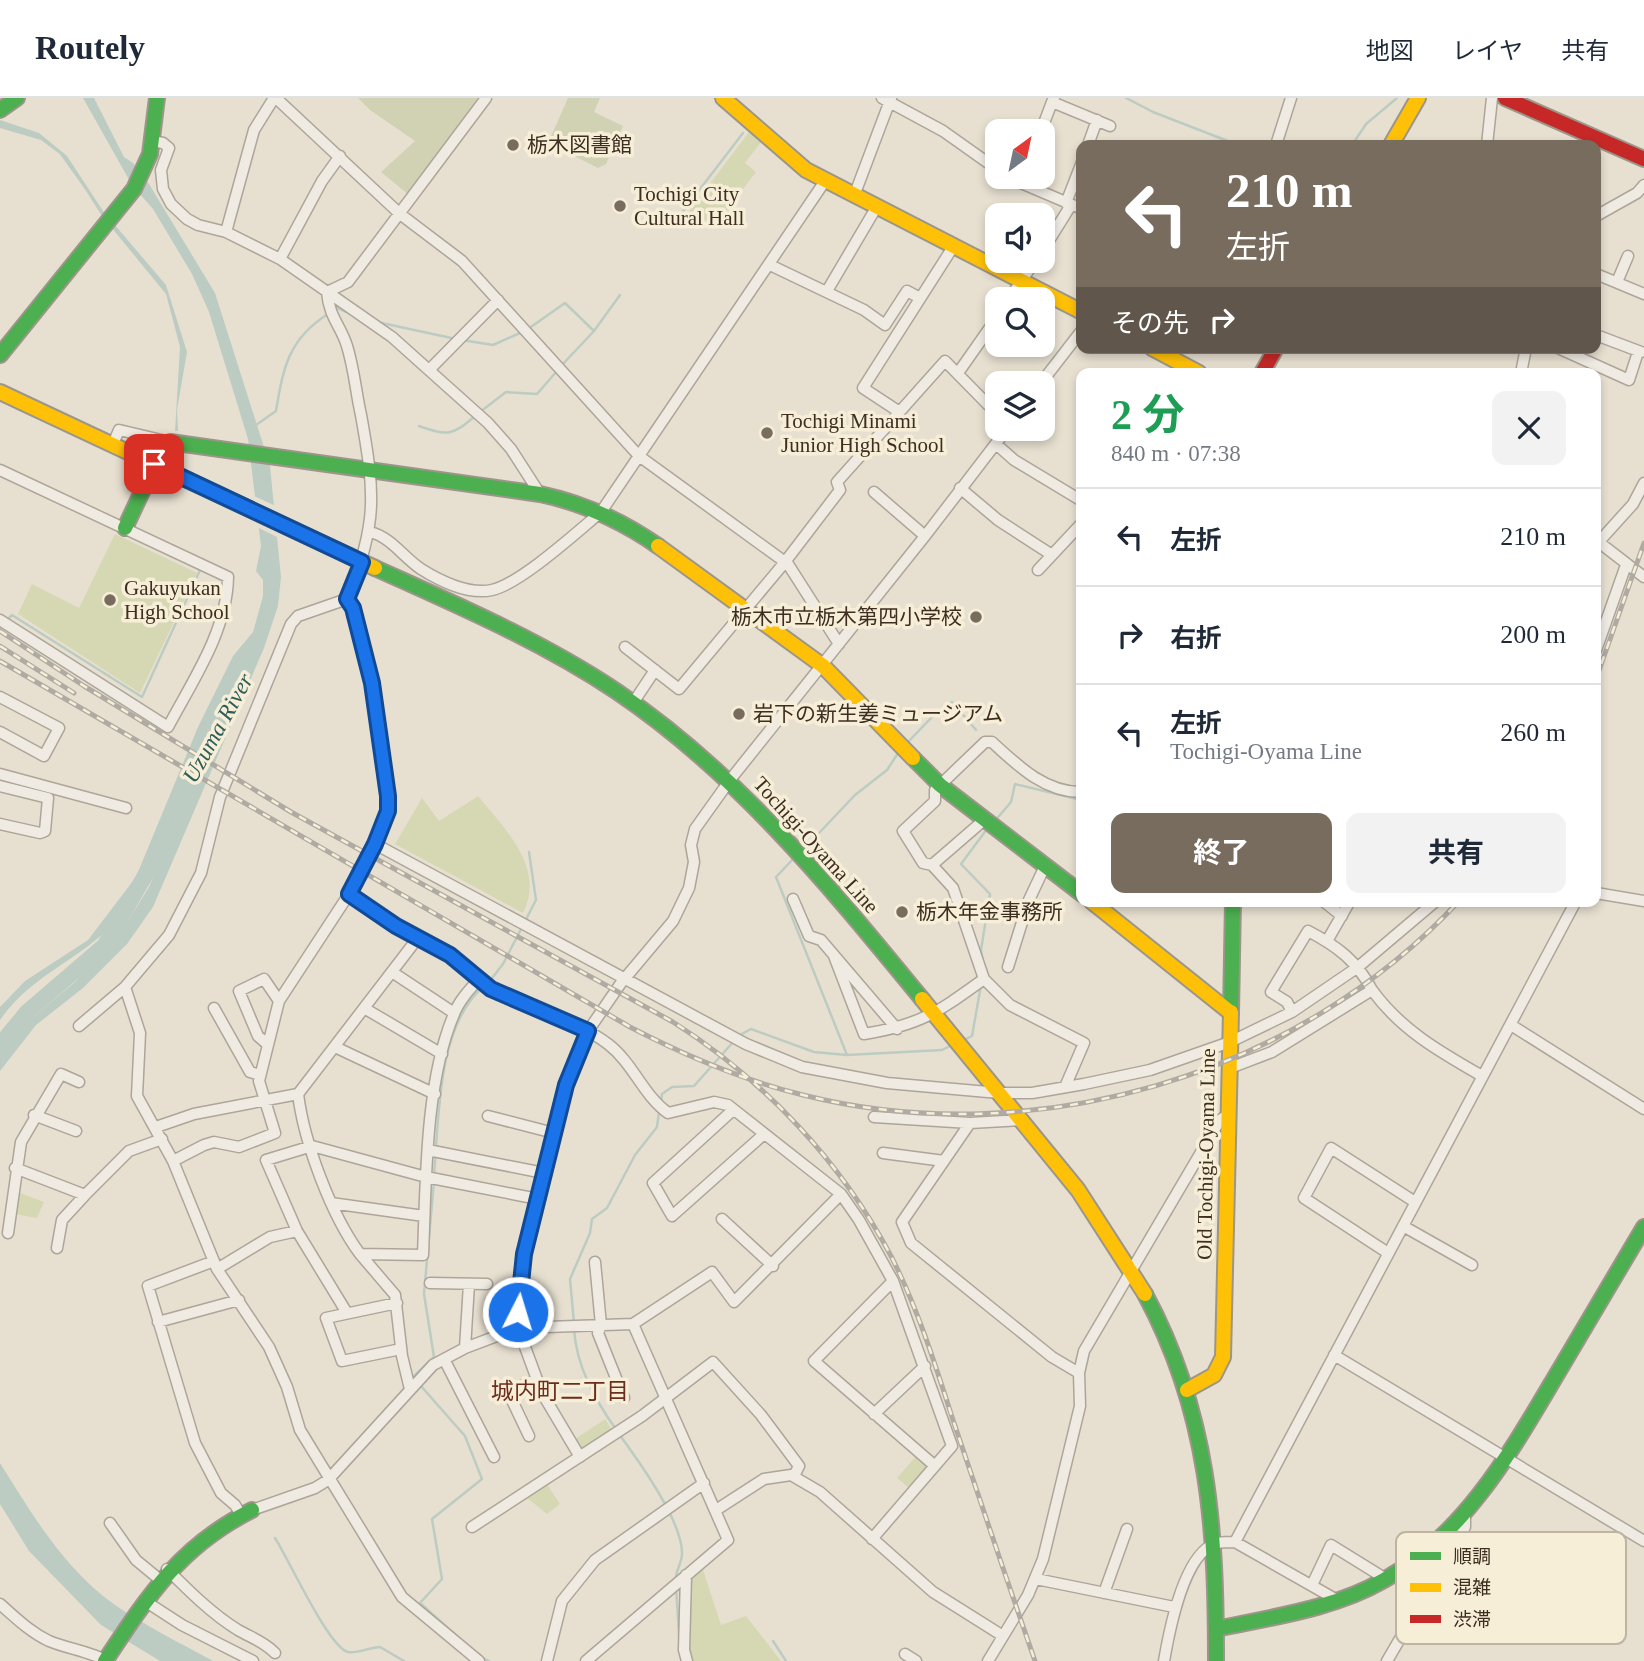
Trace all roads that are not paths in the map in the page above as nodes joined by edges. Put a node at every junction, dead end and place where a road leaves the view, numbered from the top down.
1 (17, 98) edge
2 (157, 98) edge
3 (275, 98) edge
4 (486, 98) edge
5 (723, 98) edge
6 (1291, 98) edge
7 (1418, 98) edge
8 (1492, 98) edge
9 (1505, 98) edge
10 (888, 99) edge
11 (1053, 100) edge
12 (0, 110) edge
13 (1046, 119) edge
14 (1097, 120) junction
15 (1110, 126) dead end
16 (1090, 140) edge
17 (1278, 140) edge
18 (1394, 140) edge
19 (1488, 140) edge
20 (1601, 140) edge
21 (1601, 140) edge
22 (152, 141) junction
23 (340, 156) junction
24 (1644, 159) edge
25 (985, 161) edge
26 (825, 181) junction
27 (1644, 185) edge
28 (1038, 189) edge
29 (854, 196) junction
30 (1073, 206) edge
31 (876, 208) junction
32 (1601, 213) edge
33 (400, 214) junction
34 (226, 232) junction
35 (1055, 232) edge
36 (953, 247) junction
37 (1628, 256) dead end
38 (280, 259) junction
39 (770, 265) junction
40 (1027, 273) edge
41 (1601, 276) edge
42 (1021, 281) junction
43 (1617, 282) junction
44 (1017, 287) edge
45 (827, 291) junction
46 (327, 292) junction
47 (1644, 294) edge
48 (920, 298) junction
49 (498, 300) junction
50 (1076, 309) edge
51 (985, 335) edge
52 (1601, 337) edge
53 (1076, 338) edge
54 (1641, 352) edge
55 (1163, 354) edge
56 (1571, 354) edge
57 (0, 355) edge
58 (1190, 368) edge
59 (431, 369) junction
60 (1050, 371) edge
61 (958, 373) junction
62 (0, 392) edge
63 (985, 401) edge
64 (898, 411) junction
65 (998, 441) edge
66 (170, 442) junction
67 (113, 444) junction
68 (996, 444) junction
69 (639, 456) junction
70 (154, 464) junction
71 (370, 468) junction
72 (0, 470) edge
73 (1644, 483) edge
74 (960, 488) junction
75 (874, 492) dead end
76 (540, 494) junction
77 (1076, 498) edge
78 (601, 512) junction
79 (125, 528) junction
80 (1076, 529) edge
81 (370, 532) junction
82 (925, 537) junction
83 (1601, 538) edge
84 (1601, 545) edge
85 (1052, 555) junction
86 (786, 561) junction
87 (362, 562) junction
88 (1626, 565) junction
89 (1038, 570) dead end
90 (1644, 577) edge
91 (446, 581) junction
92 (440, 598) junction
93 (347, 599) junction
94 (747, 608) junction
95 (0, 620) edge
96 (1601, 636) edge
97 (839, 644) junction
98 (625, 647) dead end
99 (822, 666) junction
100 (655, 670) junction
101 (0, 697) edge
102 (633, 703) junction
103 (0, 732) edge
104 (0, 774) edge
105 (730, 780) junction
106 (940, 785) junction
107 (0, 786) edge
108 (1076, 790) edge
109 (126, 808) dead end
110 (984, 820) junction
111 (0, 824) edge
112 (375, 844) junction
113 (932, 865) junction
114 (1045, 866) junction
115 (1076, 889) edge
116 (349, 894) junction
117 (1601, 894) edge
118 (793, 899) dead end
119 (1644, 901) edge
120 (1098, 907) edge
121 (1233, 907) edge
122 (1331, 907) edge
123 (1347, 907) edge
124 (1429, 907) edge
125 (1573, 907) edge
126 (1342, 916) junction
127 (417, 939) junction
128 (1327, 941) junction
129 (834, 956) junction
130 (1008, 967) dead end
131 (1358, 967) junction
132 (392, 972) junction
133 (625, 978) junction
134 (478, 979) junction
135 (984, 979) junction
136 (125, 987) junction
137 (1372, 990) junction
138 (279, 1001) junction
139 (214, 1008) dead end
140 (364, 1008) junction
141 (1292, 1012) junction
142 (454, 1013) junction
143 (1231, 1013) junction
144 (934, 1015) junction
145 (1511, 1025) junction
146 (79, 1026) dead end
147 (897, 1029) junction
148 (588, 1031) junction
149 (1230, 1042) junction
150 (266, 1043) junction
151 (335, 1047) junction
152 (442, 1055) junction
153 (1230, 1068) junction
154 (260, 1075) junction
155 (1482, 1076) junction
156 (79, 1082) dead end
157 (1065, 1087) junction
158 (999, 1093) junction
159 (298, 1094) junction
160 (435, 1094) junction
161 (264, 1099) junction
162 (1644, 1109) edge
163 (733, 1110) junction
164 (1229, 1114) junction
165 (34, 1115) junction
166 (488, 1116) dead end
167 (874, 1117) dead end
168 (1022, 1120) junction
169 (970, 1123) junction
170 (156, 1127) junction
171 (76, 1132) dead end
172 (554, 1133) junction
173 (763, 1135) junction
174 (162, 1139) junction
175 (312, 1146) junction
176 (428, 1150) junction
177 (883, 1153) dead end
178 (173, 1161) junction
179 (944, 1161) junction
180 (15, 1168) junction
181 (544, 1173) junction
182 (426, 1177) junction
183 (841, 1194) junction
184 (85, 1195) junction
185 (538, 1199) junction
186 (1415, 1202) junction
187 (331, 1203) junction
188 (424, 1216) junction
189 (722, 1219) dead end
190 (1403, 1226) junction
191 (1644, 1227) edge
192 (298, 1231) junction
193 (8, 1233) dead end
194 (57, 1248) dead end
195 (1388, 1253) junction
196 (360, 1254) junction
197 (595, 1262) dead end
198 (215, 1265) junction
199 (1472, 1265) dead end
200 (773, 1266) junction
201 (1132, 1268) junction
202 (893, 1281) junction
203 (430, 1283) dead end
204 (469, 1284) junction
205 (486, 1284) dead end
206 (239, 1300) junction
207 (397, 1303) junction
208 (348, 1313) junction
209 (158, 1322) junction
210 (633, 1324) junction
211 (601, 1325) junction
212 (518, 1328) junction
213 (465, 1348) junction
214 (401, 1349) junction
215 (1334, 1355) junction
216 (444, 1359) junction
217 (925, 1366) junction
218 (1079, 1373) junction
219 (537, 1379) junction
220 (410, 1389) junction
221 (1187, 1390) junction
222 (508, 1392) junction
223 (498, 1397) dead end
224 (624, 1398) dead end
225 (666, 1400) junction
226 (874, 1414) junction
227 (529, 1436) dead end
228 (494, 1457) dead end
229 (580, 1457) junction
230 (1507, 1457) junction
231 (935, 1466) junction
232 (794, 1476) junction
233 (328, 1480) junction
234 (704, 1483) junction
235 (716, 1510) junction
236 (246, 1513) junction
237 (1465, 1516) junction
238 (110, 1523) dead end
239 (472, 1527) dead end
240 (1127, 1529) dead end
241 (1447, 1532) edge
242 (1462, 1532) edge
243 (872, 1539) junction
244 (1644, 1541) edge
245 (1235, 1542) junction
246 (1216, 1543) junction
247 (1396, 1572) edge
248 (163, 1574) junction
249 (685, 1575) junction
250 (1036, 1579) junction
251 (1386, 1579) junction
252 (1312, 1586) junction
253 (1104, 1593) junction
254 (1337, 1600) junction
255 (143, 1603) junction
256 (0, 1604) edge
257 (1174, 1607) junction
258 (1216, 1629) junction
259 (1003, 1636) junction
260 (1397, 1644) edge
261 (275, 1653) dead end
262 (905, 1654) dead end
263 (107, 1658) edge
264 (253, 1661) edge
265 (479, 1661) edge
266 (547, 1661) edge
267 (586, 1661) edge
268 (687, 1661) edge
269 (916, 1661) edge
270 (988, 1661) edge
271 (1164, 1661) edge
272 (1216, 1661) edge
273 (1387, 1661) edge

1 - 12 street
2 - 22 street
3 - 23 street
3 - 34 street
4 - 33 street
5 - 26 street
6 - 17 street
7 - 18 street
8 - 19 street
9 - 21 street
10 - 25 street
10 - 29 street
11 - 13 street
11 - 14 street
14 - 15 street
14 - 16 street
20 - 24 street
22 - 34 street
22 - 57 street
23 - 33 street
23 - 38 street
26 - 29 street
26 - 39 street
27 - 32 street
28 - 30 street
29 - 31 street
30 - 35 street
31 - 36 street
31 - 45 street
33 - 46 street
33 - 49 street
34 - 38 street
36 - 42 street
36 - 48 street
37 - 43 street
38 - 46 street
39 - 45 street
39 - 69 street
40 - 42 street
41 - 43 street
42 - 44 street
42 - 50 street
43 - 47 street
45 - 48 street
46 - 59 street
46 - 71 street
48 - 64 street
49 - 59 street
49 - 69 street
51 - 61 street
52 - 54 street
53 - 60 street
54 - 56 street
55 - 58 street
59 - 76 street
61 - 63 street
61 - 64 street
62 - 67 street, Tochigi-Oyama Line
64 - 86 street
65 - 68 street
66 - 67 street
66 - 70 street
66 - 71 street
67 - 70 street, Tochigi-Oyama Line
68 - 74 street
68 - 77 street
69 - 78 street
69 - 86 street
70 - 79 street
70 - 87 street, Tochigi-Oyama Line
71 - 76 street
71 - 81 street
72 - 79 street
73 - 83 street
74 - 82 street
74 - 85 street
75 - 82 street
76 - 78 street
78 - 91 street
78 - 94 street
79 - 95 street
80 - 85 street
81 - 87 street
81 - 91 street
82 - 97 street
84 - 88 street
85 - 89 street
86 - 94 street
86 - 97 street
87 - 92 street, Tochigi-Oyama Line
87 - 93 street
88 - 90 street
88 - 96 street
91 - 92 street
92 - 102 street, Tochigi-Oyama Line
93 - 112 street
93 - 136 street
94 - 99 street
94 - 100 street
97 - 99 street
98 - 100 street
99 - 105 street
99 - 106 street
100 - 102 street
101 - 103 street
102 - 105 street, Tochigi-Oyama Line
104 - 109 street
105 - 133 street
105 - 144 street, Tochigi-Oyama Line
106 - 108 street
106 - 110 street
106 - 113 street
107 - 111 street
110 - 113 street
110 - 114 street
112 - 116 street
112 - 133 street
113 - 135 street
114 - 115 street
114 - 130 street
116 - 127 street
116 - 138 street
117 - 119 street
118 - 129 street
120 - 143 street
121 - 143 street, Old Tochigi-Oyama Line
122 - 126 street
123 - 126 street
124 - 131 street
125 - 145 street
126 - 128 street
127 - 132 street
127 - 134 street
128 - 131 street
128 - 141 street
129 - 147 street
129 - 147 street
131 - 137 street
131 - 141 street
132 - 140 street
132 - 142 street
133 - 148 street
133 - 158 street
134 - 142 street
134 - 148 street
135 - 144 street
135 - 157 street
136 - 146 street
136 - 170 street
137 - 153 street
137 - 155 street
138 - 150 street
138 - 150 street
139 - 154 street
140 - 151 street
140 - 152 street
141 - 149 street
142 - 152 street
143 - 149 street, Old Tochigi-Oyama Line
144 - 147 street
144 - 158 street, Tochigi-Oyama Line
145 - 155 street
145 - 162 street
148 - 163 street
148 - 172 street
149 - 153 street, Old Tochigi-Oyama Line
149 - 157 street
150 - 154 street
151 - 159 street
151 - 160 street
152 - 160 street
153 - 164 street, Old Tochigi-Oyama Line
154 - 161 street
155 - 186 street
156 - 165 street
157 - 158 street
158 - 168 street, Tochigi-Oyama Line
159 - 161 street
159 - 175 street
160 - 176 street
161 - 170 street
161 - 178 street
163 - 173 street
163 - 173 street
164 - 201 street
164 - 221 street, Old Tochigi-Oyama Line
165 - 171 street
165 - 180 street
166 - 172 street
167 - 169 street
168 - 169 street
168 - 201 street, Tochigi-Oyama Line
169 - 179 street
170 - 174 street
172 - 181 street
173 - 183 street
174 - 178 street
174 - 184 street
175 - 182 street
175 - 187 street
175 - 192 street
176 - 181 street
176 - 182 street
177 - 179 street
178 - 198 street
179 - 218 street
180 - 184 street
180 - 193 street
181 - 185 street
182 - 185 street
182 - 188 street
183 - 200 street
183 - 202 street
184 - 194 street
185 - 212 street
186 - 190 street
186 - 195 street
187 - 188 street
187 - 196 street
188 - 196 street
189 - 200 street
190 - 195 street
190 - 199 street
191 - 230 street
192 - 198 street
192 - 208 street
195 - 215 street
196 - 207 street
197 - 211 street
198 - 206 street
198 - 209 street
200 - 210 street
201 - 218 street
201 - 221 street, Tochigi-Oyama Line
202 - 217 street
202 - 226 street
203 - 204 street
204 - 205 street
204 - 213 street
206 - 209 street
206 - 233 street
207 - 208 street
207 - 214 street
208 - 214 street
209 - 236 street
210 - 211 street
210 - 225 street
211 - 212 street
211 - 224 street
212 - 213 street
212 - 219 street
213 - 216 street
214 - 220 street
215 - 230 street
215 - 245 street
216 - 220 street
216 - 228 street
217 - 226 street
217 - 231 street
218 - 250 street
219 - 222 street
219 - 229 street
220 - 233 street
221 - 246 street, Tochigi-Oyama Line
222 - 223 street
222 - 227 street
225 - 229 street
225 - 232 street
225 - 234 street
226 - 231 street
229 - 239 street
230 - 237 street
230 - 244 street
231 - 243 street
232 - 235 street
232 - 243 street
233 - 236 street
233 - 265 street
234 - 235 street
234 - 266 street
235 - 249 street
236 - 248 street
237 - 241 street
237 - 242 street
238 - 248 street
240 - 253 street
243 - 259 street
245 - 246 street
245 - 252 street
246 - 257 street
246 - 258 street, Tochigi-Oyama Line
247 - 251 street
248 - 255 street
248 - 261 street
249 - 267 street
249 - 268 street
250 - 253 street
250 - 259 street
251 - 252 street
251 - 254 street
252 - 254 street
253 - 257 street
254 - 258 street
255 - 263 street
255 - 264 street
256 - 263 street
257 - 271 street
258 - 272 street, Tochigi-Oyama Line
259 - 270 street
260 - 273 street
262 - 269 street

